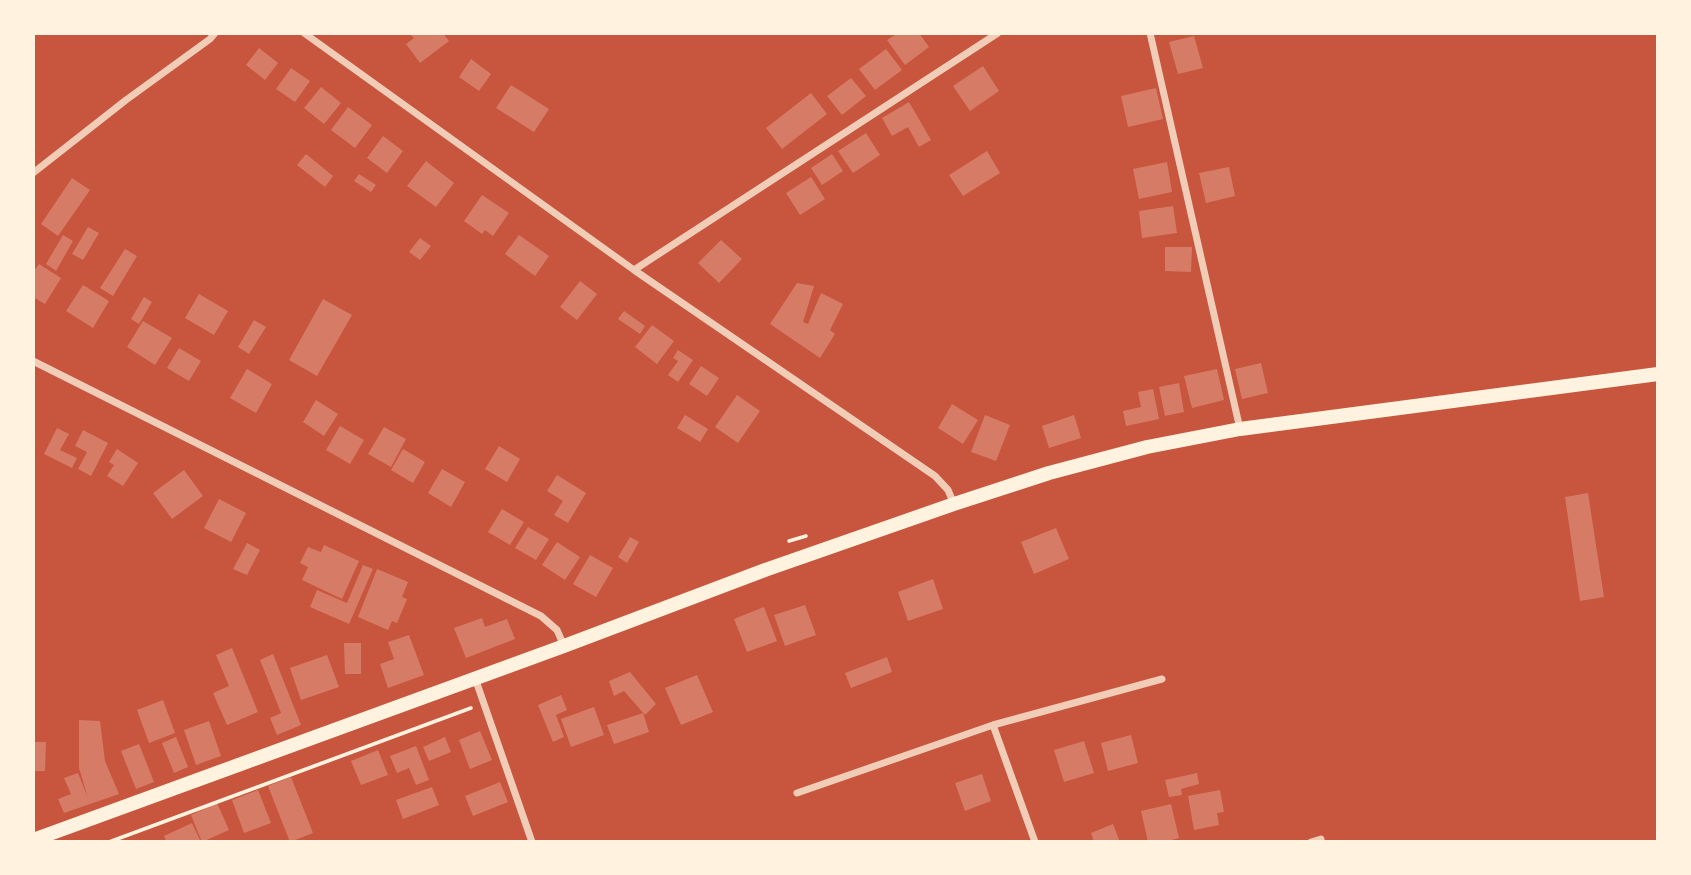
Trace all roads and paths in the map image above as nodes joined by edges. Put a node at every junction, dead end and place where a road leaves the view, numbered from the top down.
1 (215, 33) edge
2 (304, 33) edge
3 (998, 33) edge
4 (1150, 33) edge
5 (33, 173) edge
6 (634, 270) junction
7 (33, 361) edge
8 (1658, 374) edge
9 (1240, 429) junction
10 (954, 504) junction
11 (564, 646) junction
12 (475, 678) junction
13 (1162, 679) dead end
14 (483, 704) junction
15 (993, 725) junction
16 (797, 793) dead end
17 (1321, 839) dead end
18 (33, 841) edge
19 (109, 842) edge
20 (532, 842) edge
21 (1035, 842) edge
22 (1311, 842) edge

1 - 5 street
2 - 6 street
3 - 6 street
4 - 9 street
6 - 10 street
7 - 11 street
8 - 9 main road
9 - 10 main road
10 - 11 main road
11 - 12 main road
12 - 14 street
12 - 18 main road
13 - 15 street
14 - 19 path
14 - 20 street
15 - 16 street
15 - 21 street
17 - 22 street

